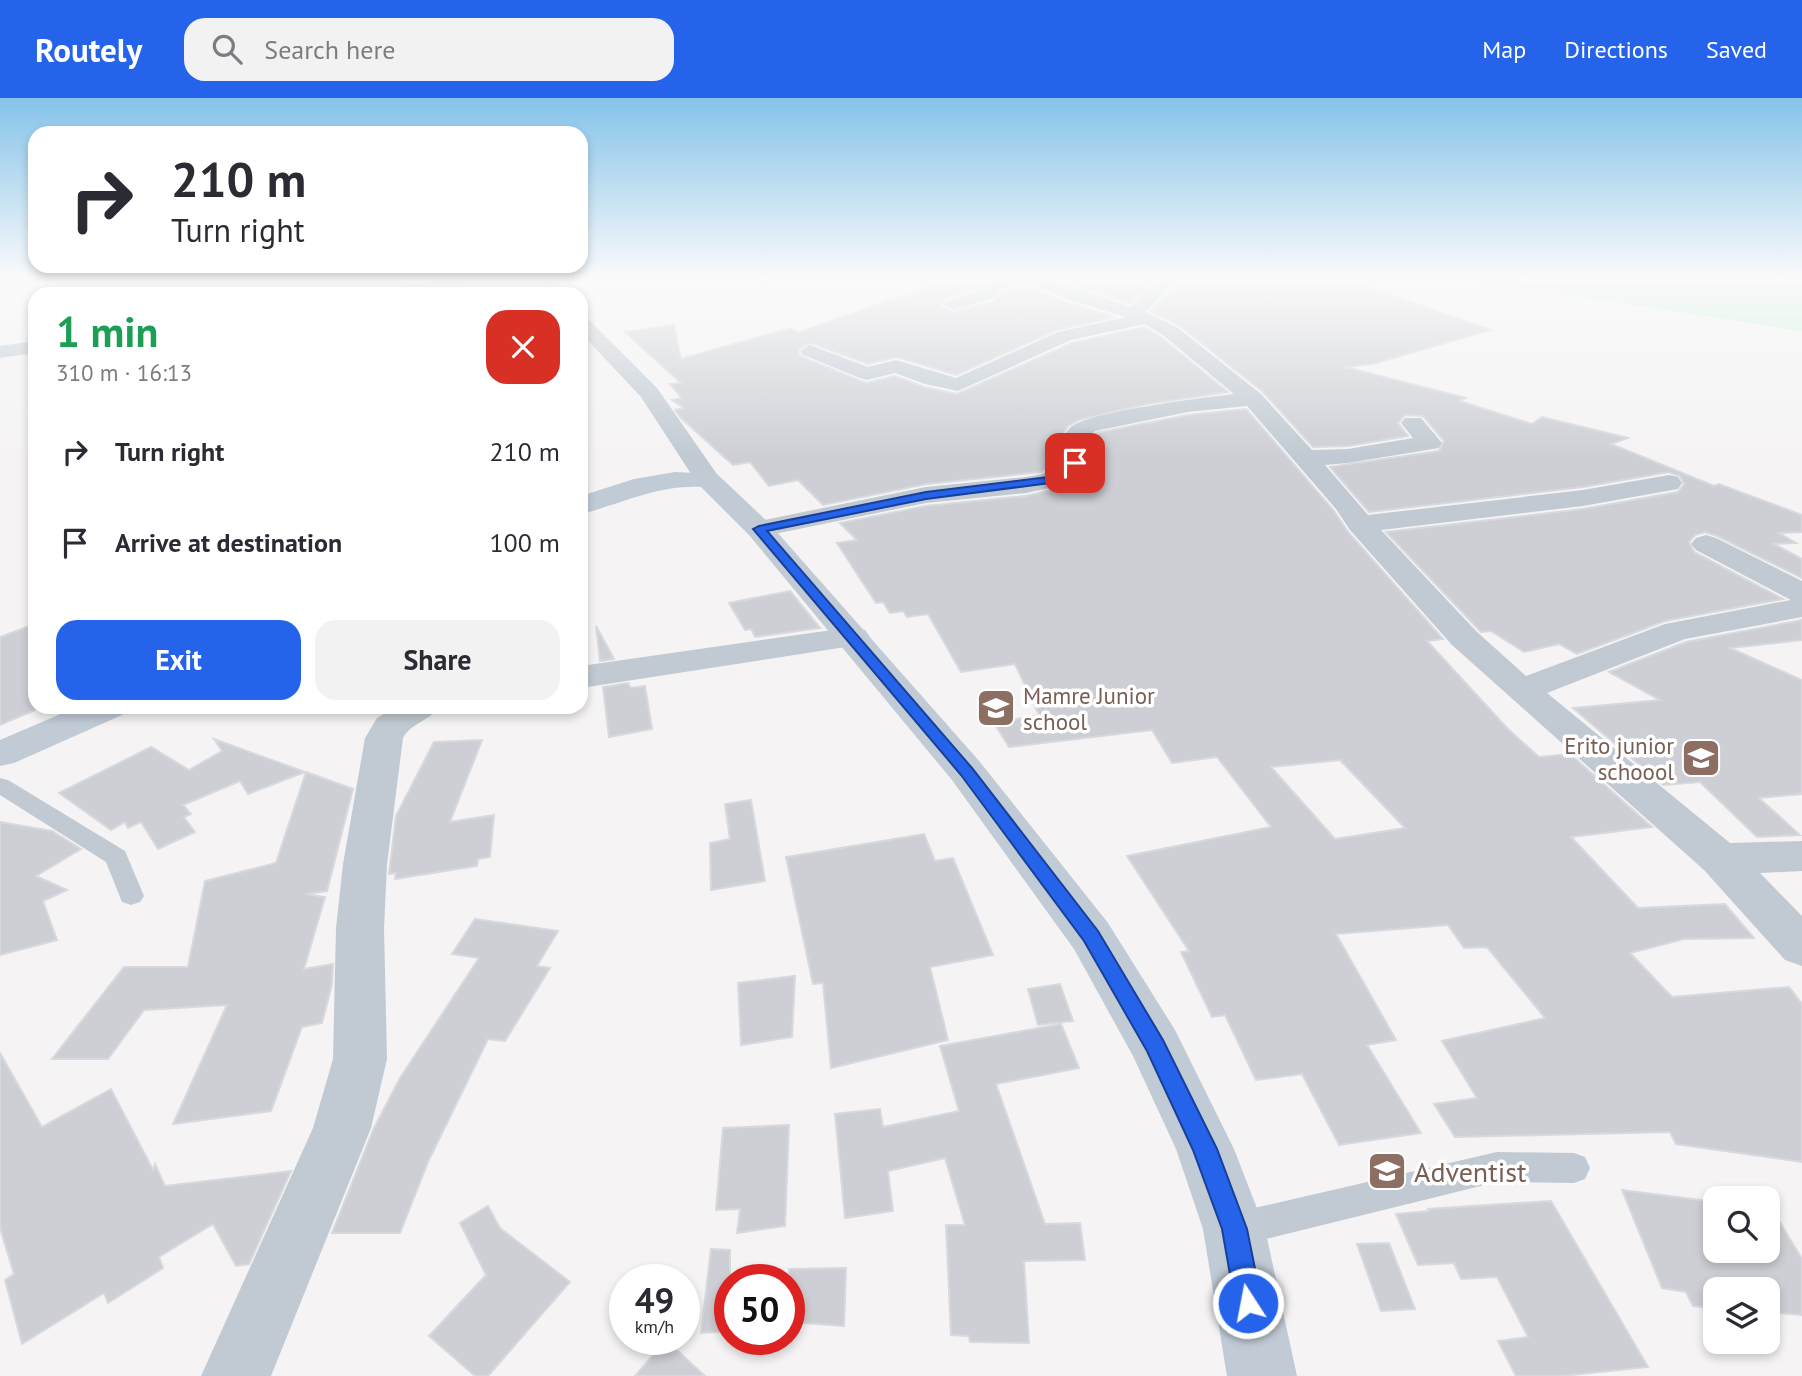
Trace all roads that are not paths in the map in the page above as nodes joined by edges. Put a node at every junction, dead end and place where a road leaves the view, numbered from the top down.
1 (595, 338) edge
2 (1062, 338) edge
3 (1178, 338) edge
4 (28, 348) edge
5 (810, 351) dead end
6 (0, 352) edge
7 (1253, 399) junction
8 (1413, 423) dead end
9 (1306, 458) junction
10 (708, 480) junction
11 (1669, 483) dead end
12 (588, 504) edge
13 (1360, 524) junction
14 (759, 529) junction
15 (1706, 544) dead end
16 (1802, 593) edge
17 (1802, 607) edge
18 (853, 637) junction
19 (588, 676) edge
20 (1521, 690) junction
21 (93, 714) edge
22 (410, 714) edge
23 (0, 754) edge
24 (0, 785) edge
25 (1802, 856) edge
26 (1720, 859) junction
27 (131, 896) dead end
28 (1802, 947) edge
29 (1574, 1168) dead end
30 (1234, 1229) junction
31 (236, 1376) edge
32 (1262, 1376) edge

1 - 10 street
2 - 5 street
3 - 7 street
4 - 6 street
7 - 9 street
7 - 14 street
8 - 9 street
9 - 13 street
10 - 12 main road
10 - 14 main road
11 - 13 street
13 - 20 street
14 - 18 main road
15 - 16 street
17 - 20 street
18 - 19 street
18 - 30 main road
20 - 26 street
21 - 23 main road
22 - 31 street
24 - 27 lane
25 - 26 street
26 - 28 street
29 - 30 lane
30 - 32 main road

